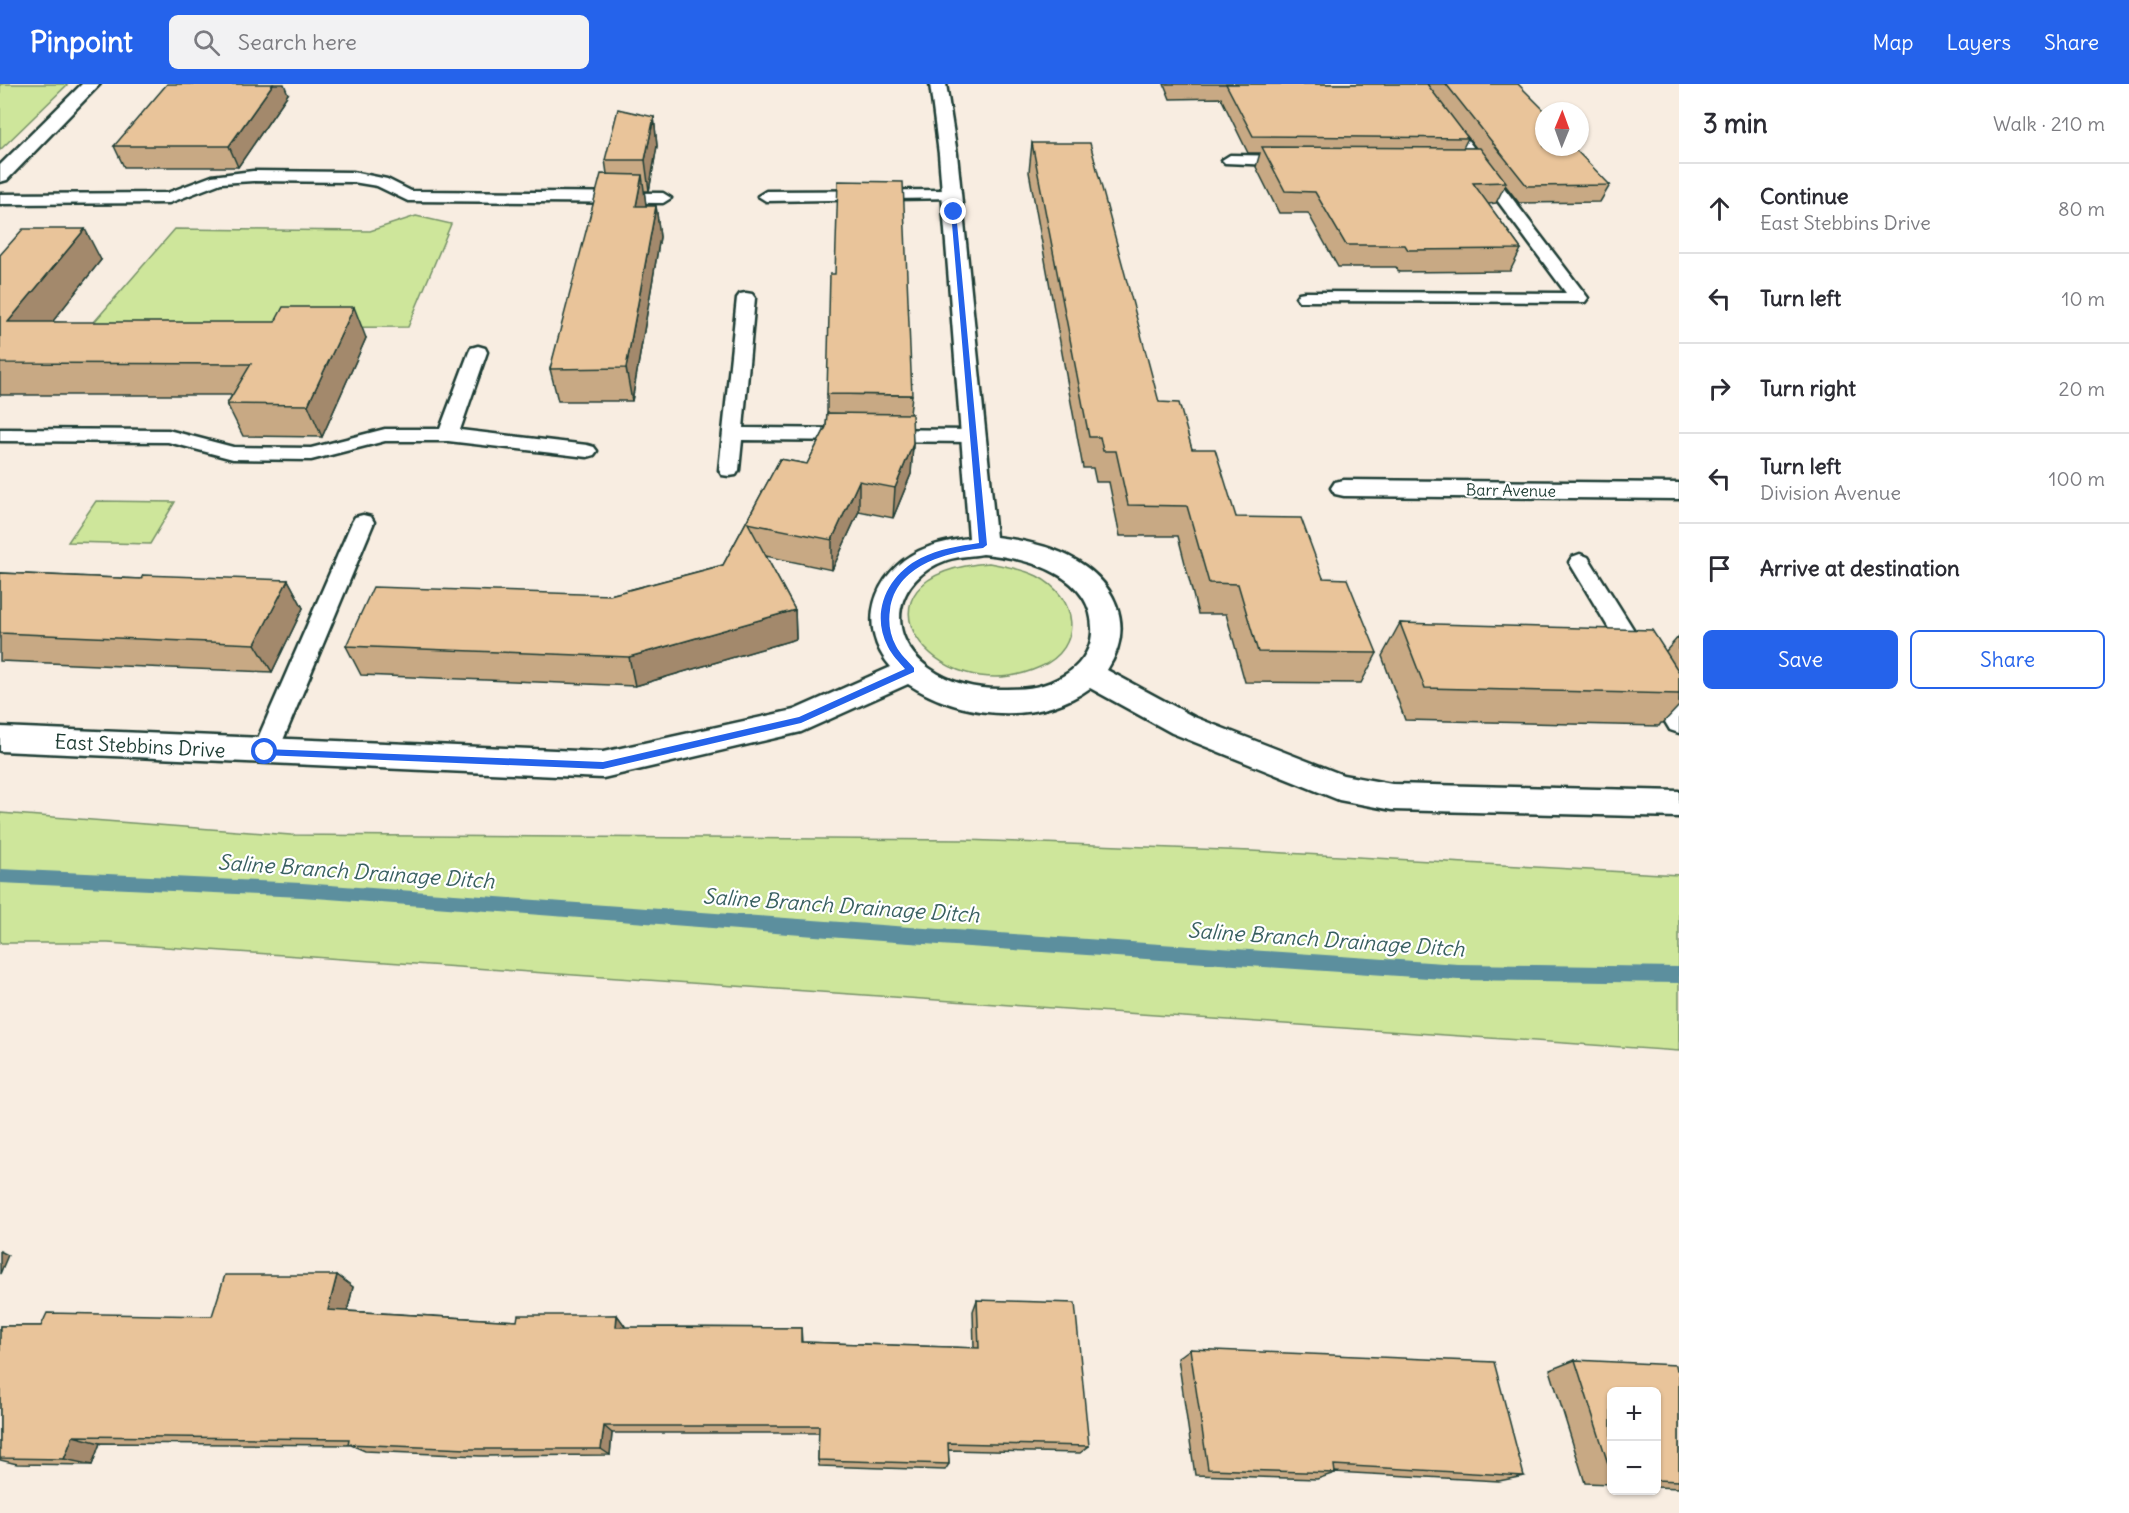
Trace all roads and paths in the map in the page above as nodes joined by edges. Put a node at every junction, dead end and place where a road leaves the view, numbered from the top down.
1 (92, 84) edge
2 (938, 84) edge
3 (1418, 84) edge
4 (1230, 160) dead end
5 (1312, 161) edge
6 (1452, 162) edge
7 (1476, 162) junction
8 (0, 176) edge
9 (952, 195) junction
10 (766, 196) dead end
11 (663, 198) dead end
12 (0, 199) edge
13 (1305, 297) dead end
14 (746, 298) dead end
15 (478, 352) dead end
16 (733, 434) junction
17 (0, 435) edge
18 (448, 435) junction
19 (973, 436) junction
20 (587, 451) dead end
21 (729, 470) dead end
22 (1344, 488) dead end
23 (1679, 491) edge
24 (363, 522) dead end
25 (983, 545) junction
26 (1580, 562) dead end
27 (911, 670) junction
28 (1089, 674) junction
29 (1679, 723) edge
30 (0, 740) edge
31 (265, 752) junction
32 (1679, 804) edge

1 - 8 street
2 - 9 street
3 - 7 lane
4 - 5 lane
6 - 7 lane
7 - 13 lane
9 - 10 lane
9 - 19 street
11 - 12 lane
14 - 16 lane
15 - 18 lane
16 - 19 lane
16 - 21 lane
17 - 18 lane
18 - 20 lane
19 - 25 street
22 - 23 street, Barr Avenue
24 - 31 lane
25 - 27 street
25 - 28 street
26 - 29 lane
27 - 28 street
27 - 31 street, East Stebbins Drive
28 - 32 street
30 - 31 street, East Stebbins Drive

